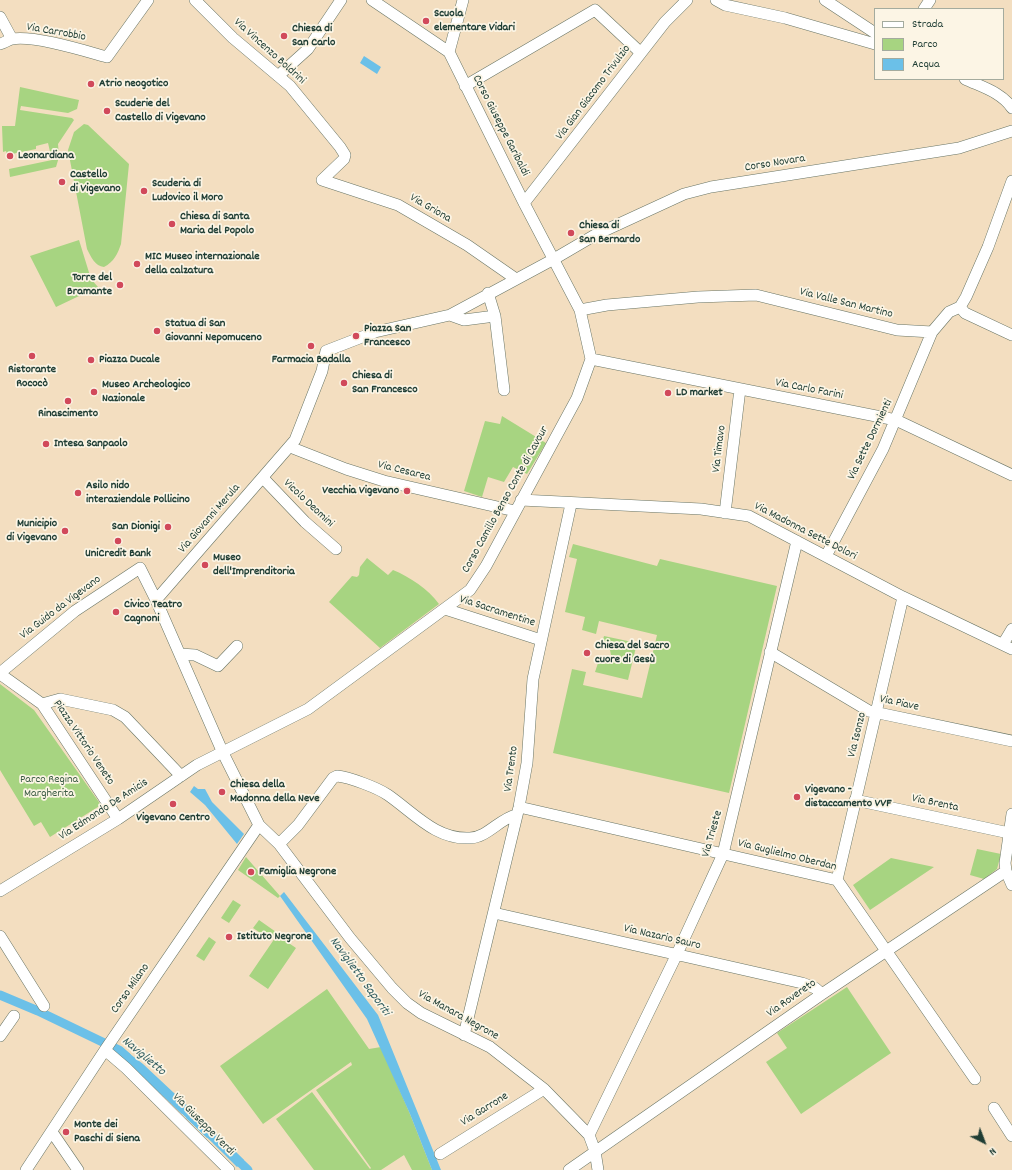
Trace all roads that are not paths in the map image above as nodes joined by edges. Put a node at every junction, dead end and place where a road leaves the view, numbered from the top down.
1 (148, 0) edge
2 (195, 0) edge
3 (341, 0) edge
4 (372, 0) edge
5 (463, 0) edge
6 (687, 0) edge
7 (716, 0) edge
8 (826, 0) edge
9 (0, 17) edge
10 (874, 32) edge
11 (12, 39) junction
12 (0, 44) edge
13 (874, 44) edge
14 (449, 52) junction
15 (641, 53) junction
16 (278, 76) junction
17 (967, 80) edge
18 (466, 86) junction
19 (1012, 108) edge
20 (1012, 131) edge
21 (322, 180) joint
22 (1011, 185) edge
23 (524, 203) junction
24 (554, 259) junction
25 (516, 279) junction
26 (488, 293) junction
27 (960, 307) junction
28 (580, 310) junction
29 (450, 315) junction
30 (495, 316) junction
31 (932, 332) junction
32 (1012, 335) edge
33 (591, 359) junction
34 (740, 389) junction
35 (504, 390) dead end
36 (896, 420) junction
37 (286, 450) junction
38 (1012, 475) edge
39 (263, 478) junction
40 (521, 500) junction
41 (571, 504) junction
42 (515, 511) junction
43 (726, 513) junction
44 (797, 541) junction
45 (336, 549) dead end
46 (826, 556) junction
47 (140, 568) joint
48 (903, 597) junction
49 (156, 600) junction
50 (445, 609) junction
51 (1012, 629) edge
52 (541, 640) junction
53 (237, 646) dead end
54 (1007, 646) edge
55 (770, 652) junction
56 (180, 654) junction
57 (0, 674) edge
58 (42, 704) junction
59 (877, 712) junction
60 (1012, 741) edge
61 (223, 753) junction
62 (181, 776) junction
63 (855, 800) junction
64 (517, 811) junction
65 (1012, 814) edge
66 (118, 819) junction
67 (259, 825) junction
68 (1009, 833) junction
69 (279, 844) junction
70 (723, 854) junction
71 (1008, 865) edge
72 (836, 880) junction
73 (1012, 884) edge
74 (0, 891) edge
75 (494, 913) junction
76 (0, 936) edge
77 (886, 951) junction
78 (677, 954) junction
79 (822, 994) junction
80 (44, 1006) dead end
81 (14, 1016) dead end
82 (464, 1034) junction
83 (0, 1036) edge
84 (105, 1050) junction
85 (975, 1079) dead end
86 (544, 1089) junction
87 (994, 1108) dead end
88 (52, 1132) junction
89 (589, 1135) junction
90 (1012, 1136) edge
91 (595, 1151) junction
92 (440, 1154) dead end
93 (26, 1170) edge
94 (78, 1170) edge
95 (229, 1170) edge
96 (569, 1170) edge
97 (598, 1170) edge

1 - 11 street, Via Carrobbio
2 - 16 street, Via Vincenzo Boldrini
3 - 16 street
4 - 14 street
5 - 14 street
6 - 15 street, Via Gian Giacomo Trivulzio
7 - 13 street
8 - 10 street
9 - 11 street
11 - 12 street, Via Carrobbio
14 - 18 street, Corso Giuseppe Garibaldi
15 - 18 street
15 - 23 street, Via Gian Giacomo Trivulzio
16 - 21 street, Via Vincenzo Boldrini
17 - 19 street
18 - 23 street, Corso Giuseppe Garibaldi
20 - 24 street, Corso Novara
21 - 25 street, Via Griona
22 - 27 street
23 - 24 street, Corso Giuseppe Garibaldi
24 - 25 street, Corso Novara
24 - 28 street
25 - 26 street, Corso Novara
26 - 29 street, Corso Novara
26 - 30 street
27 - 31 street
27 - 32 street
28 - 31 street, Via Valle San Martino
28 - 33 street
29 - 30 street
29 - 37 street, Via Giovanni Merula
30 - 35 street
31 - 36 street, Via Sette Dormienti
33 - 34 street, Via Carlo Farini
33 - 40 street, Corso Camillo Benso Conte di Cavour
34 - 36 street, Via Carlo Farini
34 - 43 street, Via Timavo
36 - 38 street, Via Carlo Farini
36 - 46 street, Via Sette Dormienti
37 - 39 street, Via Giovanni Merula
37 - 42 street, Via Cesarea
39 - 45 street, Vicolo Deomini
39 - 49 street, Via Giovanni Merula
40 - 41 street, Via Madonna Sette Dolori
40 - 42 street, Corso Camillo Benso Conte di Cavour
41 - 43 street, Via Madonna Sette Dolori
41 - 52 street, Via Trento
42 - 50 street, Corso Camillo Benso Conte di Cavour
43 - 44 street, Via Madonna Sette Dolori
44 - 46 street, Via Madonna Sette Dolori
44 - 55 street, Via Trieste
46 - 48 street, Via Madonna Sette Dolori
47 - 49 street, Via Manara Negrone
47 - 57 street, Via Guido da Vigevano
48 - 54 street, Via Madonna Sette Dolori
48 - 59 street, Via Isonzo
49 - 56 street, Via Manara Negrone
50 - 52 street, Via Sacramentine
50 - 61 street, Corso Camillo Benso Conte di Cavour
51 - 54 street
52 - 64 street, Via Trento
53 - 56 street
55 - 59 street, Via Piave
55 - 70 street, Via Trieste
56 - 61 street, Via Manara Negrone
57 - 58 street, Piazza Vittorio Veneto
58 - 62 street
58 - 66 street, Piazza Vittorio Veneto
59 - 60 street, Via Piave
59 - 63 street, Via Isonzo
61 - 62 street, Via Edmondo De Amicis
61 - 67 street, Via Manara Negrone
62 - 66 street, Via Edmondo De Amicis
63 - 68 street, Via Brenta
63 - 72 street, Via Isonzo
64 - 69 street
64 - 70 street, Via Guglielmo Oberdan
64 - 75 street, Via Trento
65 - 68 street
66 - 74 street, Via Edmondo De Amicis
67 - 69 street, Via Manara Negrone
67 - 84 street, Corso Milano
68 - 71 street
69 - 82 street, Via Manara Negrone
70 - 72 street, Via Guglielmo Oberdan
70 - 78 street, Via Trieste
71 - 73 street
71 - 77 street, Via Rovereto
72 - 77 street, Via Guglielmo Oberdan
75 - 78 street, Via Nazario Sauro
75 - 82 street, Via Trento
76 - 80 street
77 - 79 street, Via Rovereto
77 - 85 street, Via Guglielmo Oberdan
78 - 79 street, Via Nazario Sauro
78 - 89 street, Via Trieste
79 - 91 street, Via Rovereto
81 - 83 street
82 - 86 street, Via Manara Negrone
84 - 88 street, Corso Milano
84 - 95 street, Via Giuseppe Verdi
86 - 89 street, Via Manara Negrone
86 - 92 street, Via Garrone
87 - 90 street
88 - 93 street, Corso Milano
88 - 94 street
89 - 91 street, Via Manara Negrone
91 - 96 street, Via Rovereto
91 - 97 street, Via Manara Negrone

